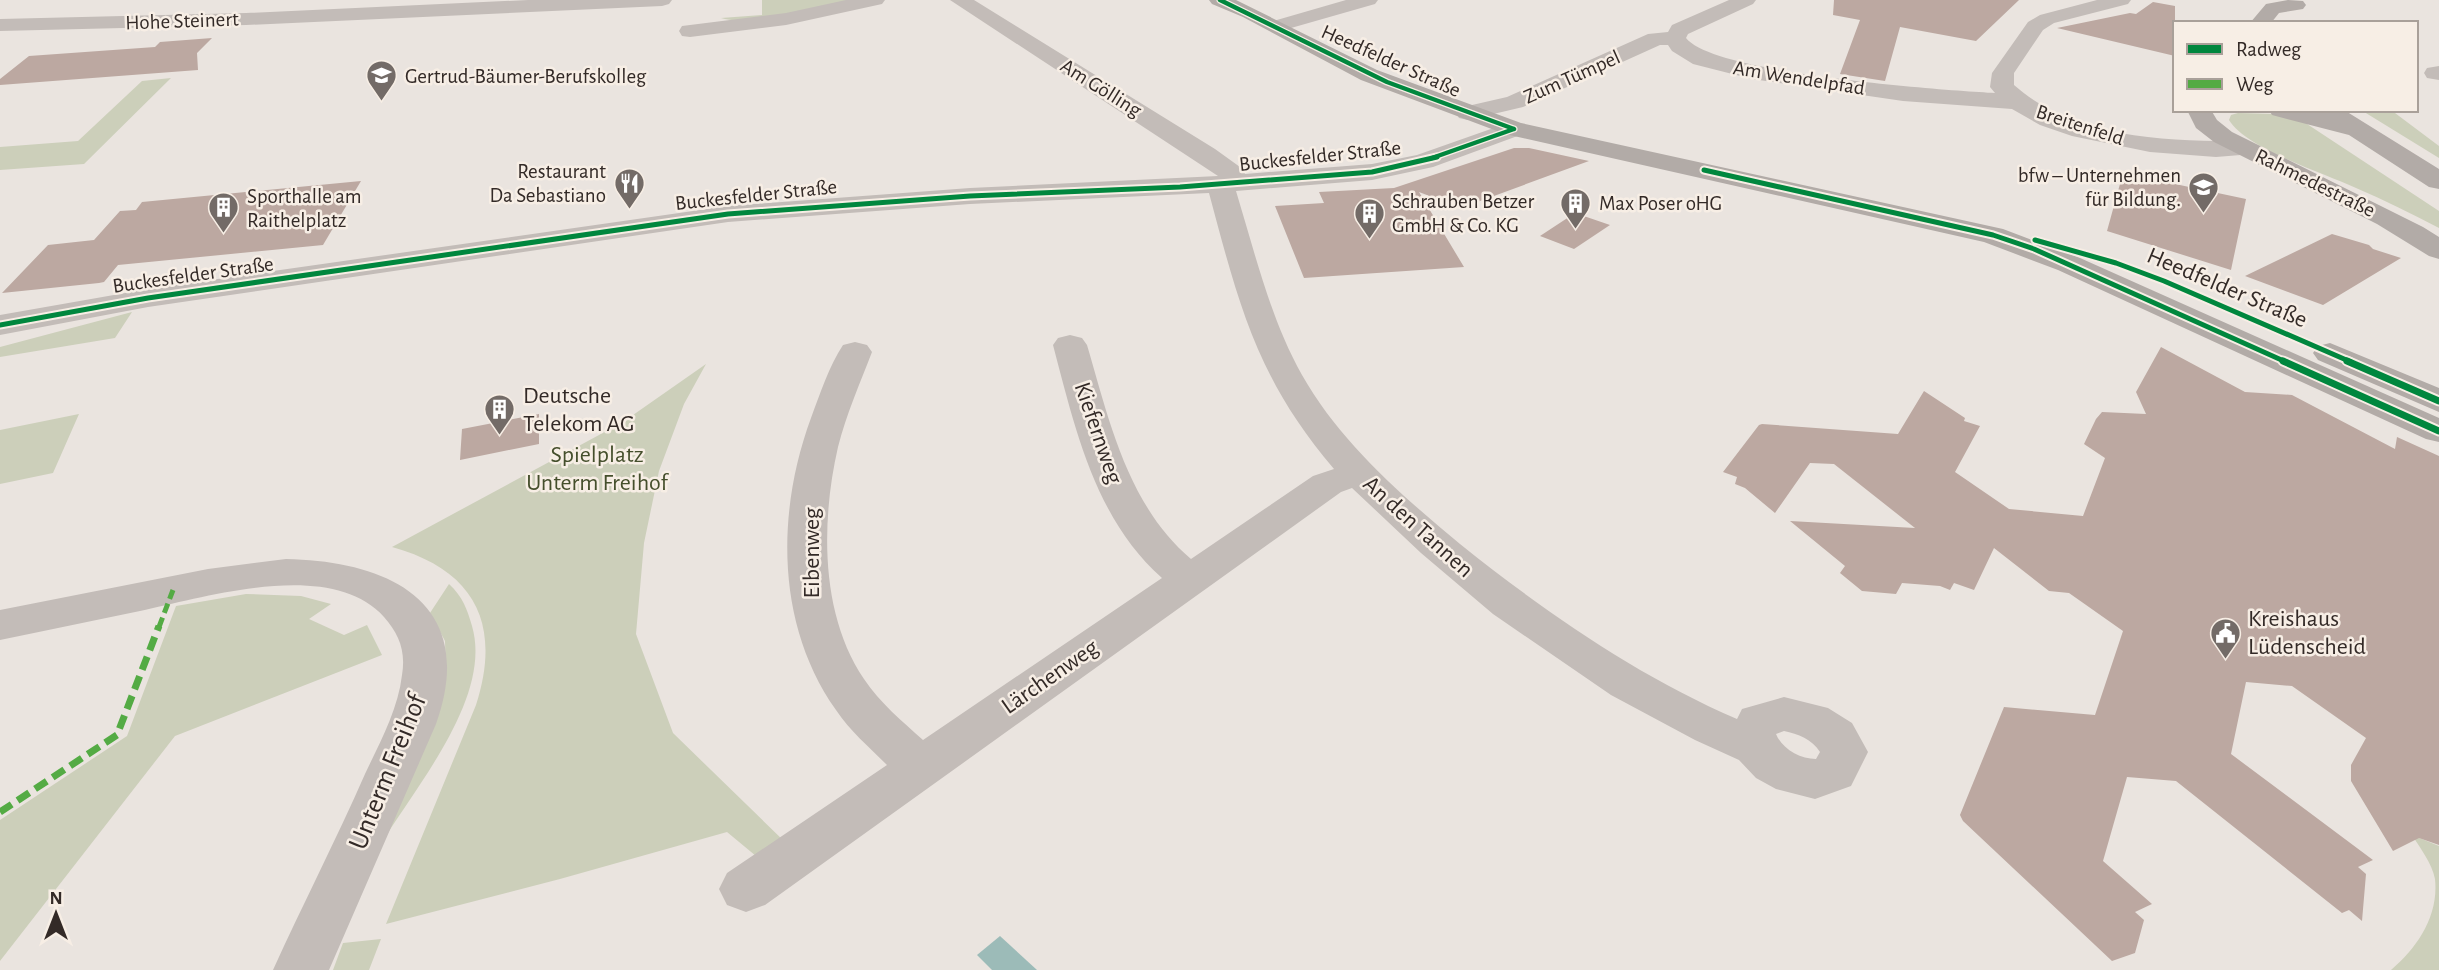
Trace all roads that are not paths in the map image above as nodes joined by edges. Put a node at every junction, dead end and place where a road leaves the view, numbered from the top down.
1 (662, 0) edge
2 (875, 0) edge
3 (960, 0) edge
4 (1219, 0) edge
5 (1368, 0) edge
6 (1746, 0) edge
7 (2121, 0) edge
8 (2300, 2) edge
9 (2262, 21) edge
10 (2282, 21) edge
11 (0, 25) edge
12 (37, 25) junction
13 (1277, 26) junction
14 (690, 31) dead end
15 (1675, 38) junction
16 (0, 44) edge
17 (2015, 102) junction
18 (2202, 112) edge
19 (2289, 112) edge
20 (2330, 112) edge
21 (1468, 113) junction
22 (1514, 128) junction
23 (2354, 129) junction
24 (2244, 149) junction
25 (2439, 181) edge
26 (1228, 184) junction
27 (1993, 236) junction
28 (2439, 250) edge
29 (0, 325) edge
30 (1070, 345) dead end
31 (855, 352) dead end
32 (2439, 401) edge
33 (2439, 431) edge
34 (1358, 474) junction
35 (1189, 579) junction
36 (0, 625) edge
37 (1755, 747) dead end
38 (919, 766) junction
39 (746, 889) dead end
40 (301, 970) edge

1 - 12 street, Hohe Steinert
2 - 14 street
3 - 26 street, Am Gölling
4 - 13 main road, Heedfelder Straße
5 - 13 street
6 - 15 street
7 - 17 street, Breitenfeld
8 - 9 main road
8 - 10 main road
11 - 12 street, Hohe Steinert
12 - 16 street, Hohe Steinert
13 - 21 main road, Heedfelder Straße
15 - 17 street, Am Wendelpfad
15 - 21 street, Zum Tümpel
17 - 24 street, Breitenfeld
18 - 24 main road, Rahmedestraße
19 - 23 main road
20 - 23 main road
21 - 22 main road, Heedfelder Straße
22 - 26 street, Buckesfelder Straße
22 - 27 main road, Heedfelder Straße
23 - 25 main road
24 - 28 main road, Rahmedestraße
26 - 29 street, Buckesfelder Straße
26 - 34 street, An den Tannen
27 - 32 main road, Heedfelder Straße
27 - 33 main road, Heedfelder Straße
30 - 35 street, Kiefernweg
31 - 38 street, Eibenweg
34 - 35 street, Lärchenweg
34 - 37 street, An den Tannen
35 - 38 street, Lärchenweg
36 - 40 street, Unterm Freihof
38 - 39 street, Lärchenweg

